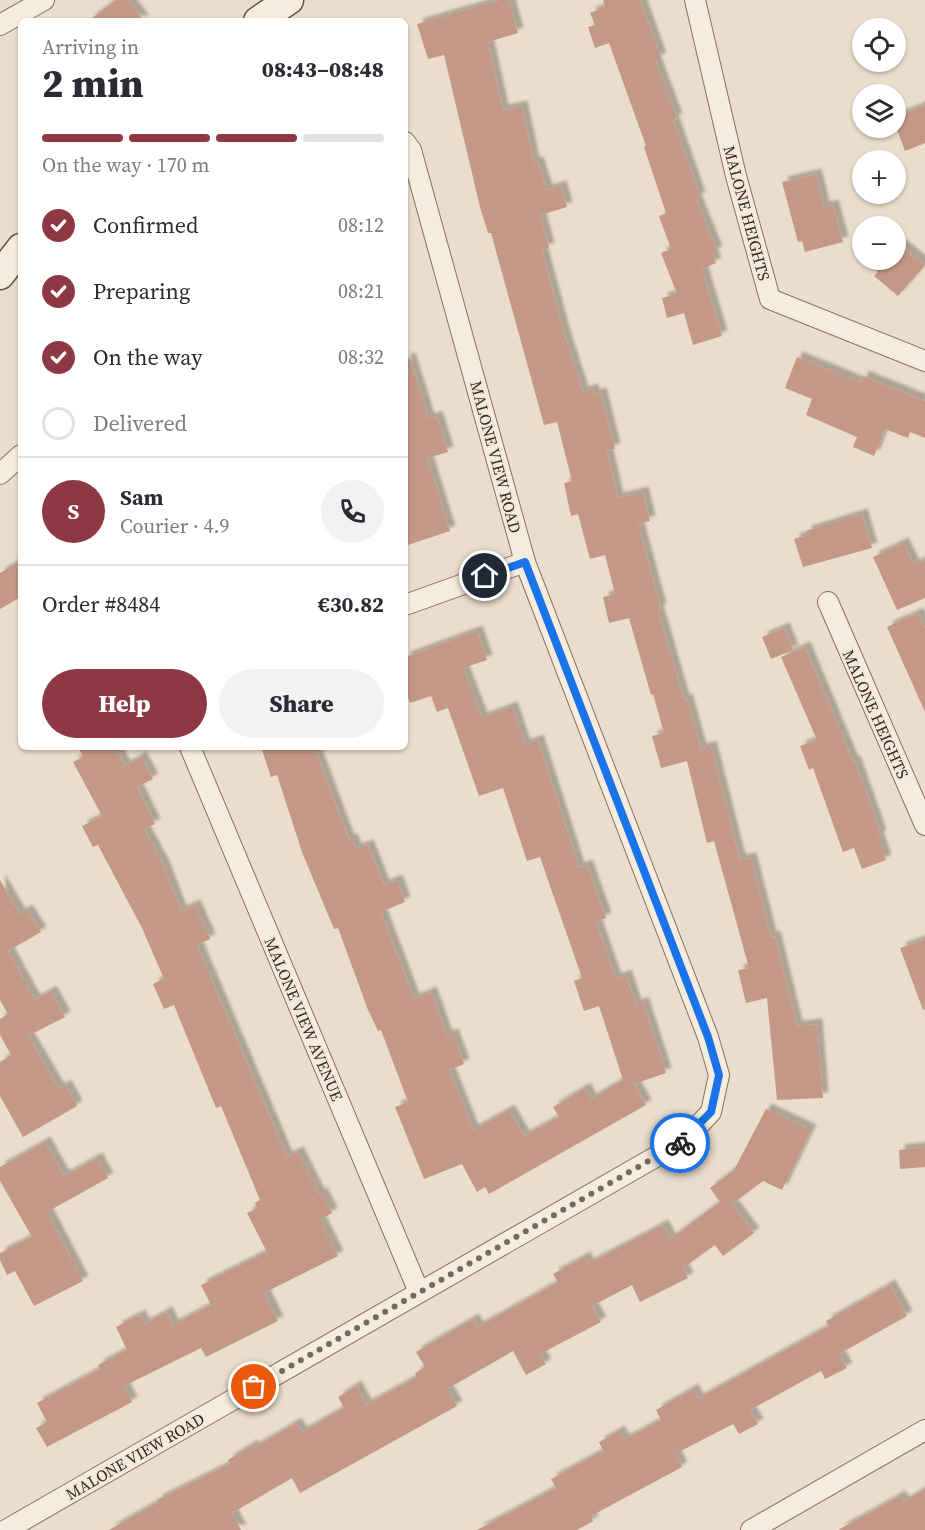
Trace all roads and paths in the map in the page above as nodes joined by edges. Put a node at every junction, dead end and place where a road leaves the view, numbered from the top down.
1 (44, 0) edge
2 (289, 0) edge
3 (695, 0) edge
4 (262, 18) edge
5 (0, 26) edge
6 (408, 146) edge
7 (18, 252) edge
8 (0, 275) edge
9 (925, 361) edge
10 (18, 458) edge
11 (0, 474) edge
12 (525, 562) junction
13 (828, 602) dead end
14 (408, 604) edge
15 (191, 750) edge
16 (925, 825) edge
17 (419, 1292) junction
18 (925, 1430) edge
19 (0, 1524) edge
20 (5, 1530) edge
21 (751, 1530) edge

1 - 5 street
2 - 4 main road
3 - 9 street, MALONE HEIGHTS
6 - 12 street, MALONE VIEW ROAD
7 - 8 main road
10 - 11 street
12 - 14 street
12 - 17 street, MALONE VIEW ROAD
13 - 16 street, MALONE HEIGHTS
15 - 17 street, MALONE VIEW AVENUE
17 - 20 street, MALONE VIEW ROAD
18 - 21 street
19 - 20 street

